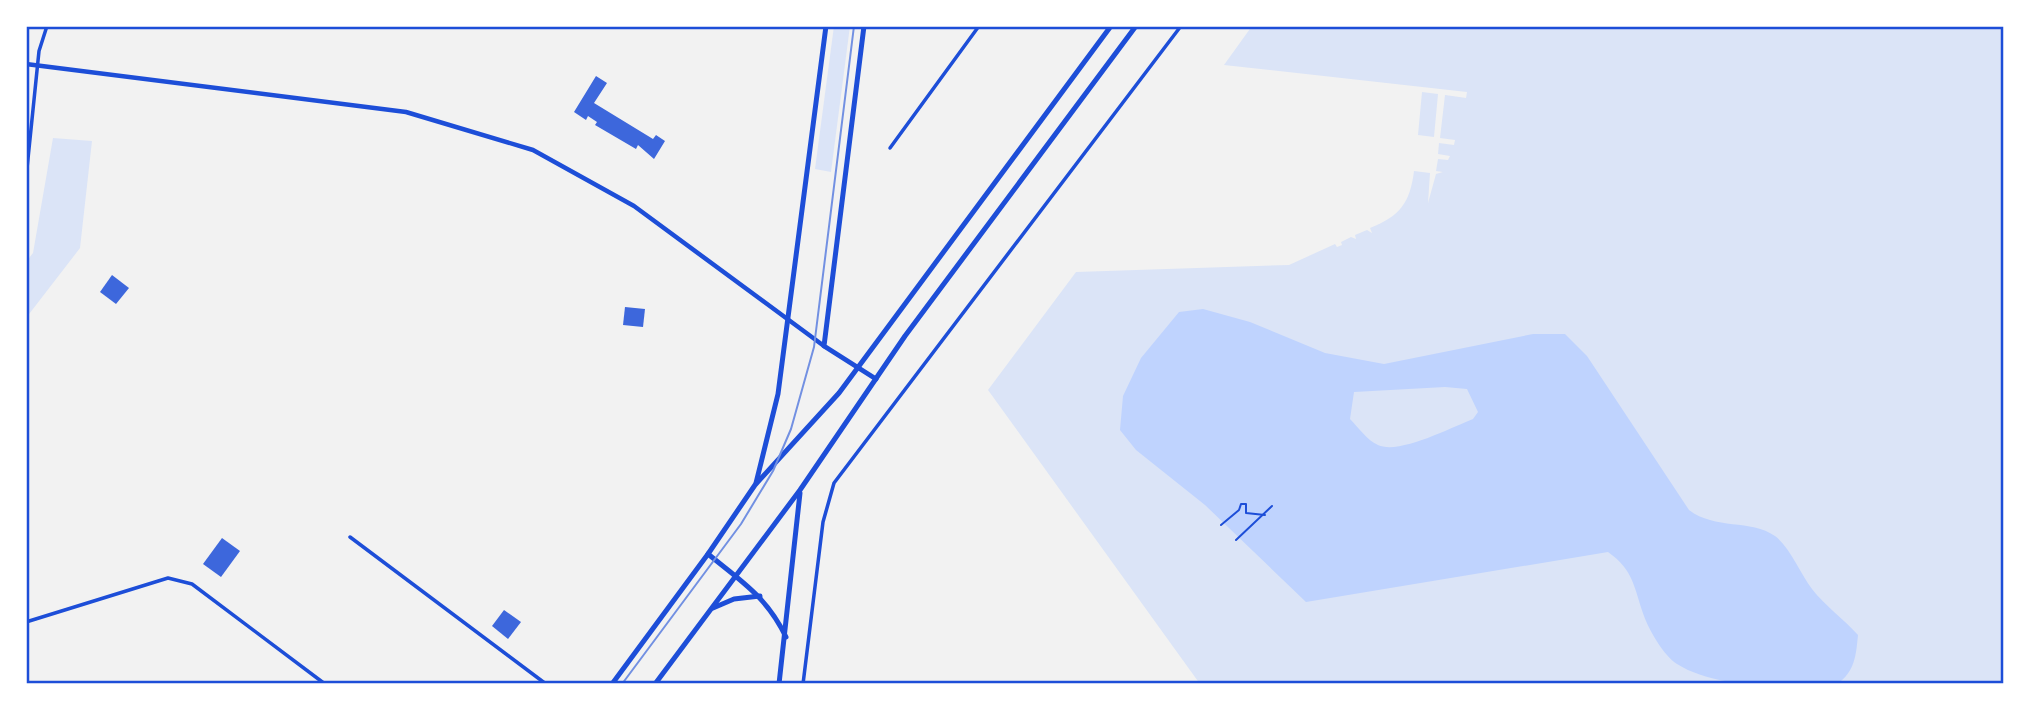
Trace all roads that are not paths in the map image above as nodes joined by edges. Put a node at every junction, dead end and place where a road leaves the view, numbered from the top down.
1 (47, 26) edge
2 (826, 26) edge
3 (864, 26) edge
4 (979, 26) edge
5 (1111, 26) edge
6 (1136, 26) edge
7 (1181, 26) edge
8 (26, 64) edge
9 (37, 66) junction
10 (890, 148) dead end
11 (26, 178) edge
12 (789, 323) junction
13 (824, 346) junction
14 (858, 367) junction
15 (876, 379) junction
16 (755, 485) junction
17 (800, 490) junction
18 (350, 537) dead end
19 (708, 554) junction
20 (736, 576) junction
21 (760, 596) junction
22 (710, 610) junction
23 (26, 622) edge
24 (786, 638) junction
25 (325, 684) edge
26 (546, 684) edge
27 (612, 684) edge
28 (655, 684) edge
29 (779, 684) edge
30 (803, 684) edge

1 - 9 street
2 - 12 main road
3 - 13 main road
4 - 10 street
5 - 14 main road
6 - 15 main road
7 - 30 street
8 - 9 main road
9 - 11 street
9 - 12 main road
12 - 13 main road
12 - 16 main road
13 - 14 main road
14 - 15 main road
14 - 16 main road
15 - 17 main road
16 - 19 main road
17 - 20 main road
17 - 24 main road
18 - 26 street
19 - 20 main road
19 - 27 main road
20 - 21 main road
20 - 22 main road
21 - 22 main road
21 - 24 main road
22 - 28 main road
23 - 25 street
24 - 29 main road

